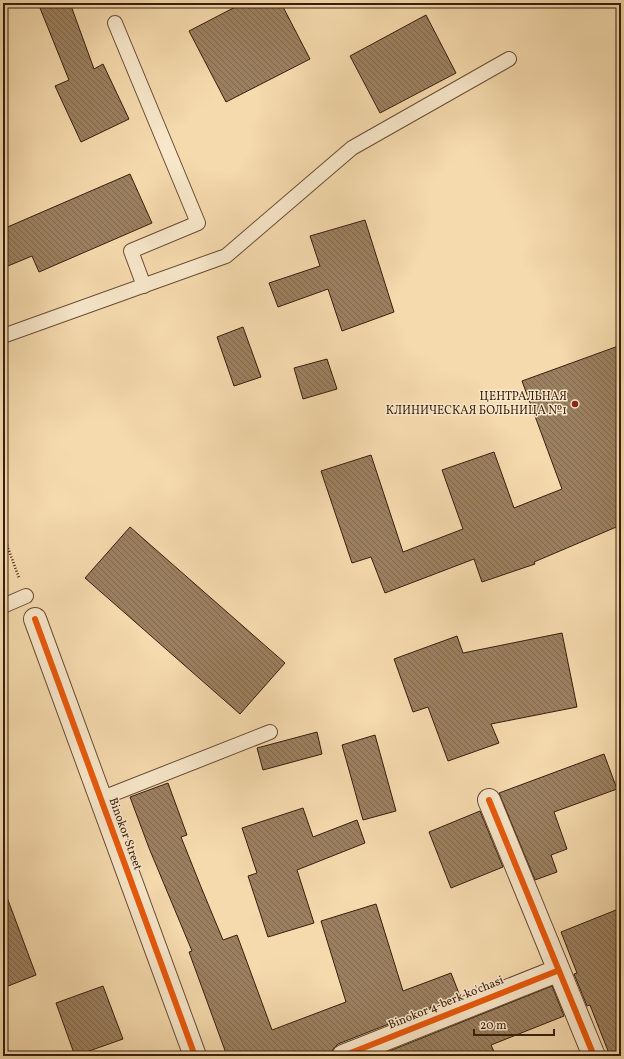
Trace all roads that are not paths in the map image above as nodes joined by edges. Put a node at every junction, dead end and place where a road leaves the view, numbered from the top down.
1 (115, 23) dead end
2 (509, 59) dead end
3 (144, 286) junction
4 (3, 336) edge
5 (26, 596) dead end
6 (3, 606) edge
7 (35, 619) dead end
8 (270, 732) dead end
9 (100, 799) junction
10 (489, 800) dead end
11 (558, 971) junction
12 (195, 1056) edge
13 (343, 1056) edge
14 (594, 1056) edge

1 - 3 lane
2 - 3 lane
3 - 4 lane
5 - 6 lane
7 - 9 street, Binokor Street
8 - 9 lane
9 - 12 street, Binokor Street
10 - 11 street
11 - 13 street, Binokor 4-berk ko'chasi
11 - 14 street

